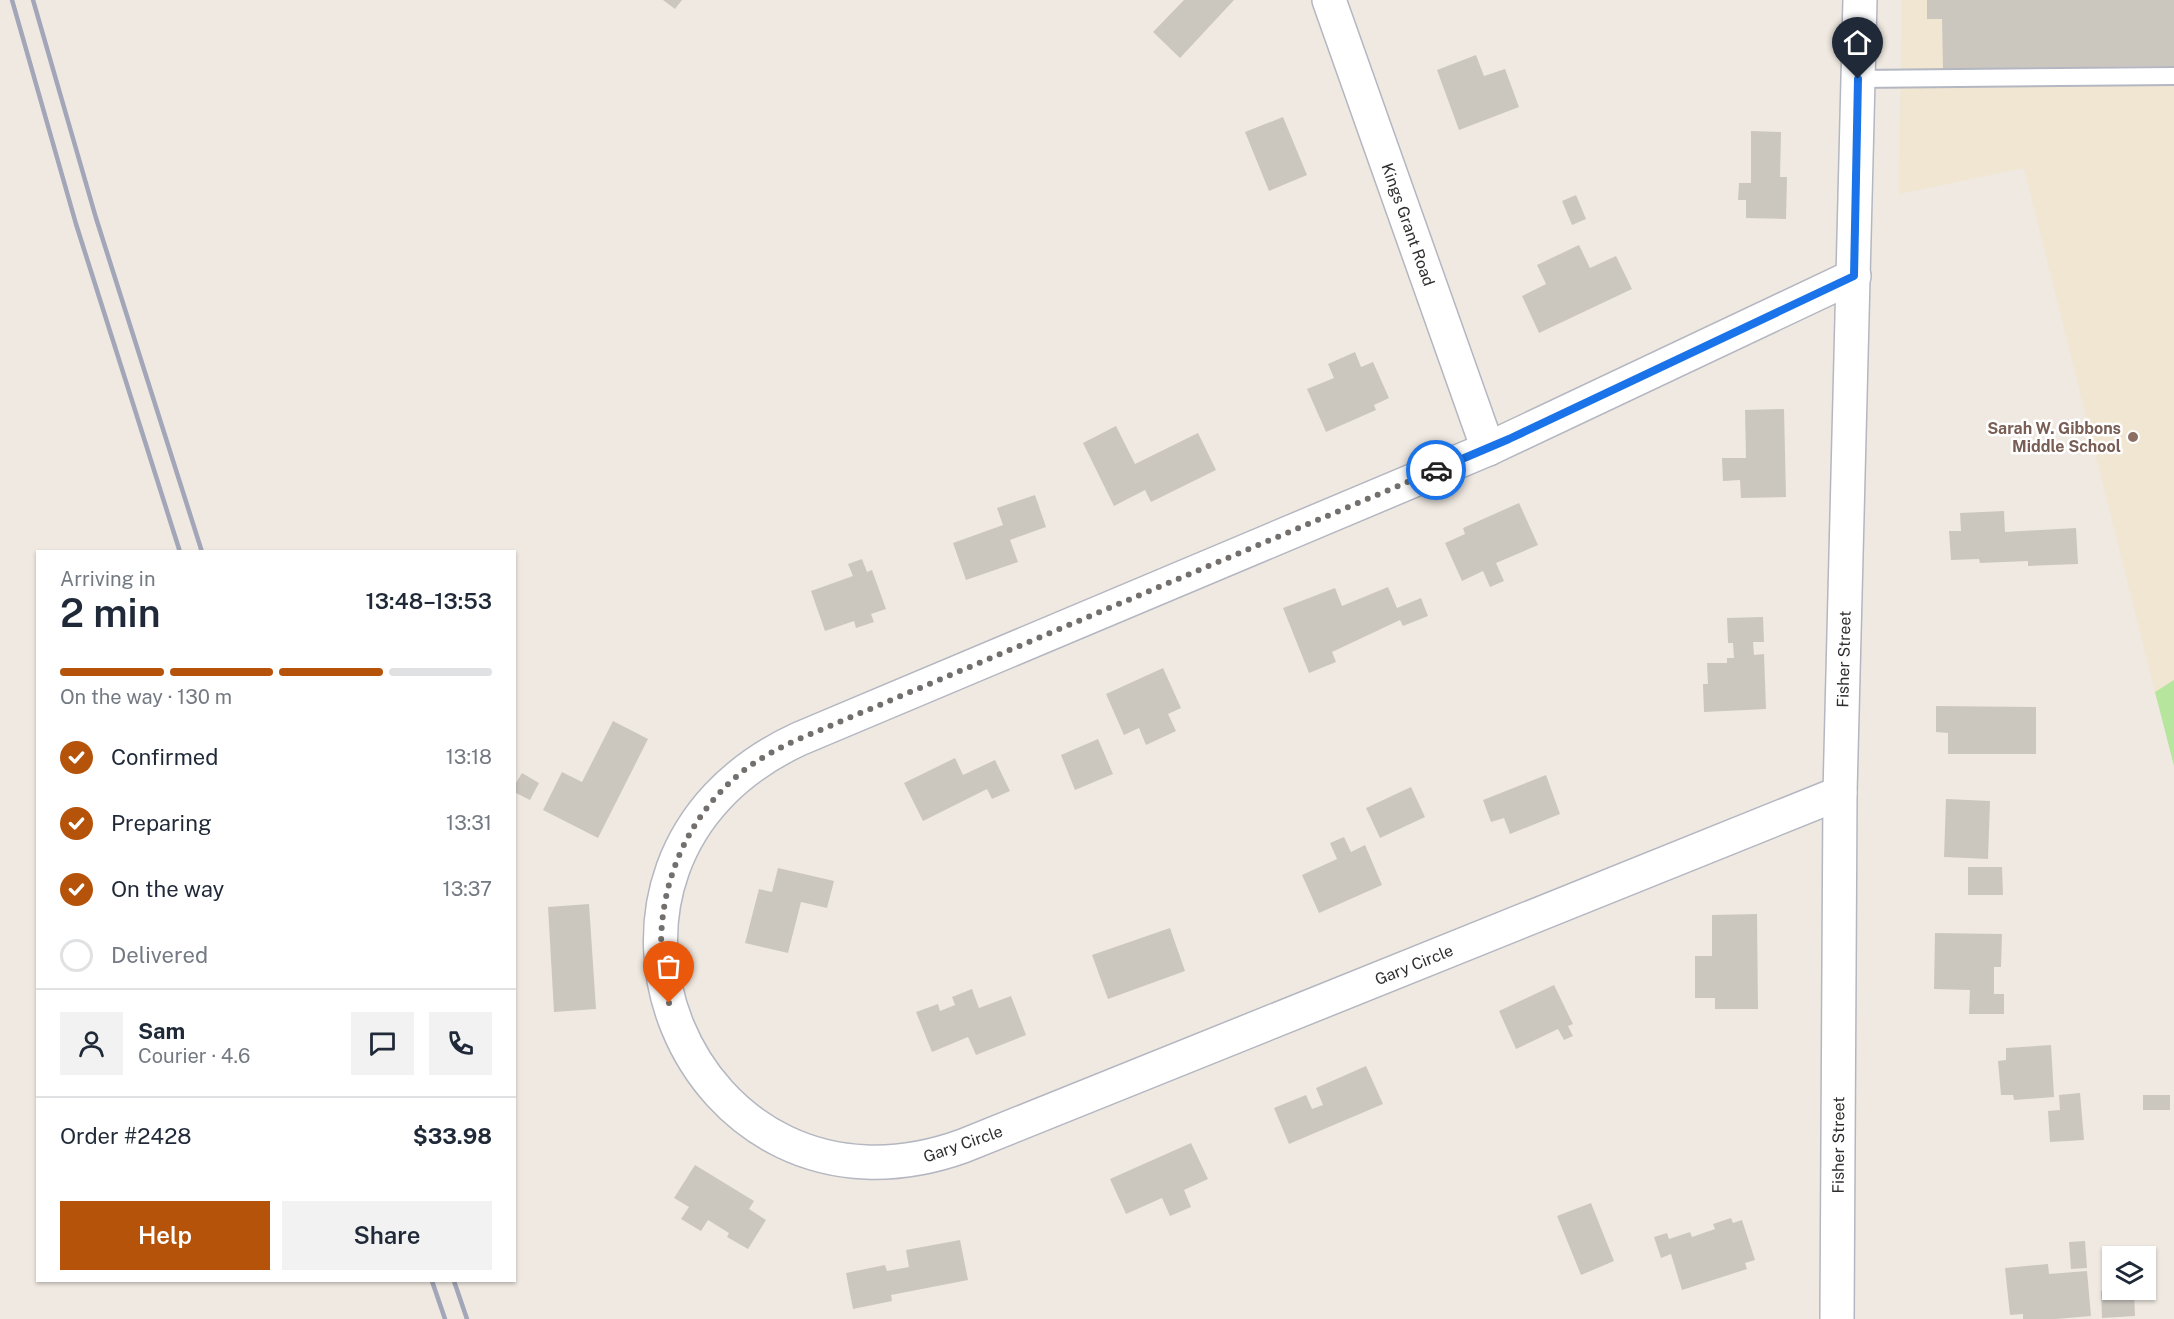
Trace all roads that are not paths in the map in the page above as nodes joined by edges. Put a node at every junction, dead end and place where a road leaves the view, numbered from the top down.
1 (1329, 0) edge
2 (1860, 0) edge
3 (2174, 76) edge
4 (1858, 79) junction
5 (1854, 276) junction
6 (1488, 449) junction
7 (1840, 794) junction
8 (1837, 1319) edge

1 - 6 street, Kings Grant Road
2 - 4 street, Fisher Street
3 - 4 lane
4 - 5 street, Fisher Street
5 - 6 street, Gary Circle
5 - 7 street, Fisher Street
6 - 7 street, Gary Circle
7 - 8 street, Fisher Street

